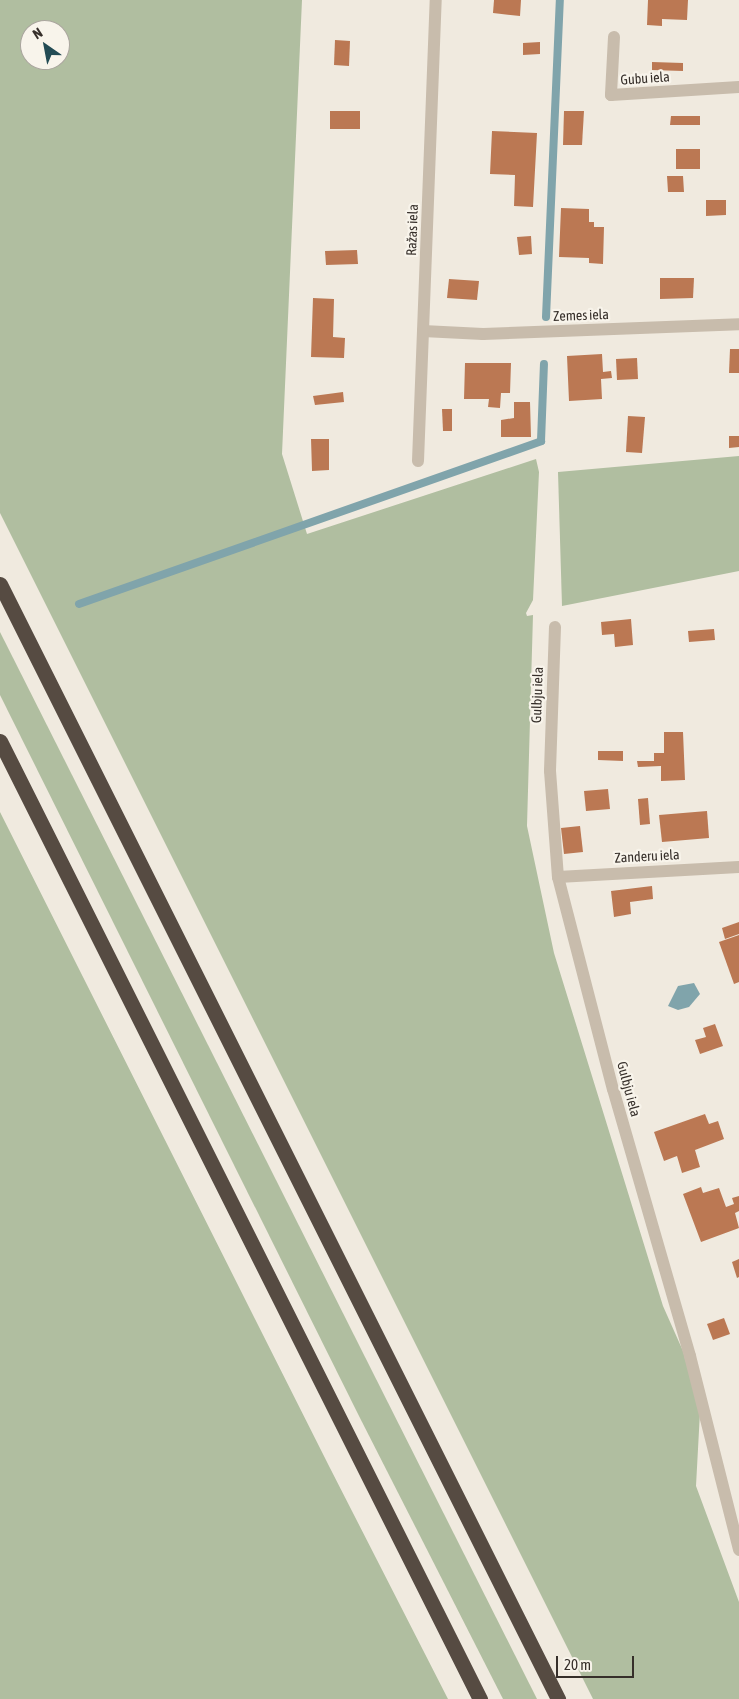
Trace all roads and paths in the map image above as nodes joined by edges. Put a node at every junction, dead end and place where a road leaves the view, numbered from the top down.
1 (436, 0) edge
2 (614, 37) dead end
3 (739, 87) edge
4 (739, 324) edge
5 (423, 331) junction
6 (418, 461) dead end
7 (0, 584) edge
8 (555, 627) dead end
9 (0, 741) edge
10 (739, 866) edge
11 (558, 877) junction
12 (739, 1550) edge
13 (480, 1699) edge
14 (558, 1699) edge

1 - 5 street, Ražas iela
2 - 3 street, Gubu iela
4 - 5 street, Zemes iela
5 - 6 street, Ražas iela
7 - 14 highway
8 - 11 street, Gulbju iela
9 - 13 highway
10 - 11 street, Zanderu iela
11 - 12 street, Gulbju iela

